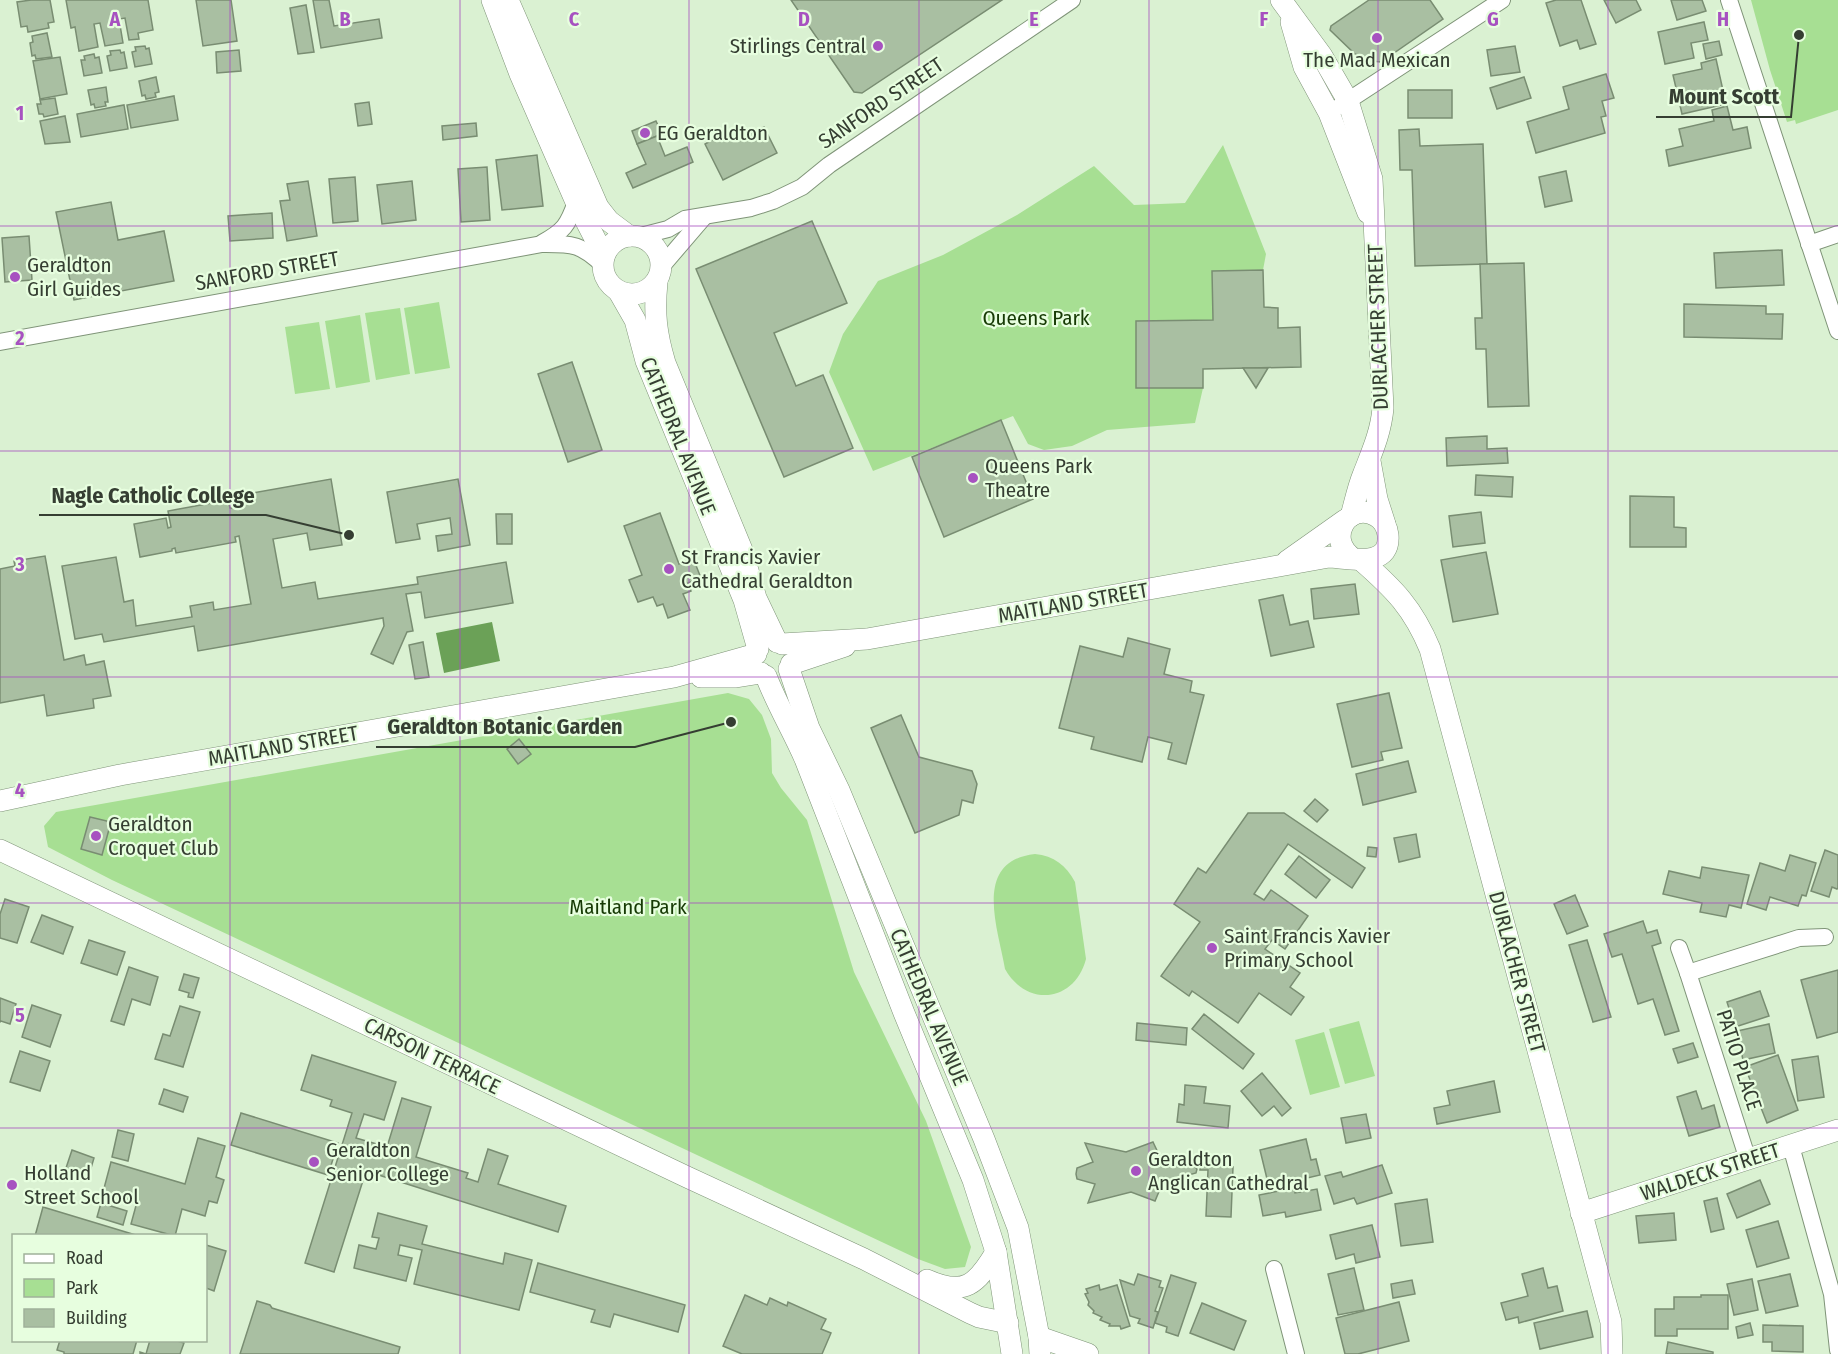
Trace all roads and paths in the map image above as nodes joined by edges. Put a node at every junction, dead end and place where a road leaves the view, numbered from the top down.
1 (492, 0) edge
2 (508, 0) edge
3 (1072, 0) edge
4 (1502, 0) edge
5 (1729, 0) edge
6 (1285, 6) edge
7 (1348, 101) junction
8 (1329, 113) junction
9 (576, 202) junction
10 (704, 217) junction
11 (1373, 228) junction
12 (1838, 234) edge
13 (633, 237) junction
14 (542, 244) junction
15 (1809, 244) junction
16 (604, 260) junction
17 (659, 274) junction
18 (619, 292) junction
19 (1838, 331) edge
20 (0, 342) edge
21 (1370, 461) junction
22 (1348, 518) junction
23 (1385, 524) junction
24 (1386, 546) junction
25 (1358, 560) junction
26 (1279, 567) junction
27 (1401, 597) junction
28 (867, 639) junction
29 (767, 656) junction
30 (790, 666) junction
31 (0, 801) edge
32 (0, 850) edge
33 (1825, 937) dead end
34 (1679, 948) dead end
35 (1688, 973) junction
36 (1838, 1130) edge
37 (984, 1139) junction
38 (1791, 1146) junction
39 (960, 1147) junction
40 (1748, 1160) junction
41 (1581, 1213) junction
42 (1018, 1228) junction
43 (996, 1252) junction
44 (864, 1259) junction
45 (1274, 1269) dead end
46 (1008, 1323) junction
47 (1039, 1346) edge
48 (1838, 1350) edge
49 (1012, 1354) edge
50 (1088, 1354) edge
51 (1296, 1354) edge
52 (1612, 1354) edge

1 - 9 main road
2 - 13 main road
3 - 10 street, SANFORD STREET
4 - 7 street
5 - 15 street
6 - 7 main road, DURLACHER STREET
6 - 8 main road, DURLACHER STREET
7 - 8 street
7 - 11 main road, DURLACHER STREET
8 - 11 main road, DURLACHER STREET
9 - 14 street, SANFORD STREET
9 - 16 main road
10 - 13 street, SANFORD STREET
10 - 17 street
11 - 21 main road, DURLACHER STREET
12 - 15 street
13 - 16 main road
13 - 17 main road
14 - 16 street, SANFORD STREET
14 - 20 street, SANFORD STREET
15 - 19 street
16 - 18 main road
17 - 18 main road
17 - 29 main road, CATHEDRAL AVENUE
18 - 29 main road, CATHEDRAL AVENUE
21 - 22 main road, DURLACHER STREET
21 - 23 main road, DURLACHER STREET
22 - 23 main road
22 - 25 main road
22 - 26 main road, MAITLAND STREET
23 - 24 main road
24 - 25 main road
24 - 27 main road, DURLACHER STREET
25 - 26 main road, MAITLAND STREET
25 - 27 main road, DURLACHER STREET
26 - 28 main road, MAITLAND STREET
27 - 41 main road, DURLACHER STREET
28 - 29 main road, MAITLAND STREET
28 - 30 main road, MAITLAND STREET
29 - 30 main road, CATHEDRAL AVENUE
29 - 31 main road, MAITLAND STREET
29 - 39 main road, CATHEDRAL AVENUE
30 - 37 main road, CATHEDRAL AVENUE
32 - 44 main road, CARSON TERRACE
33 - 35 street
34 - 35 street, PATIO PLACE
35 - 40 street, PATIO PLACE
36 - 38 main road, WALDECK STREET
37 - 39 main road
37 - 42 main road, CATHEDRAL AVENUE
38 - 40 main road, WALDECK STREET
38 - 48 street
39 - 43 main road, CATHEDRAL AVENUE
40 - 41 main road, WALDECK STREET
41 - 52 main road, DURLACHER STREET
42 - 46 main road
42 - 47 main road, CATHEDRAL AVENUE
43 - 44 main road, CARSON TERRACE
43 - 46 main road, CATHEDRAL AVENUE
44 - 46 main road, CARSON TERRACE
45 - 51 street
46 - 49 main road, CATHEDRAL AVENUE
47 - 50 main road

